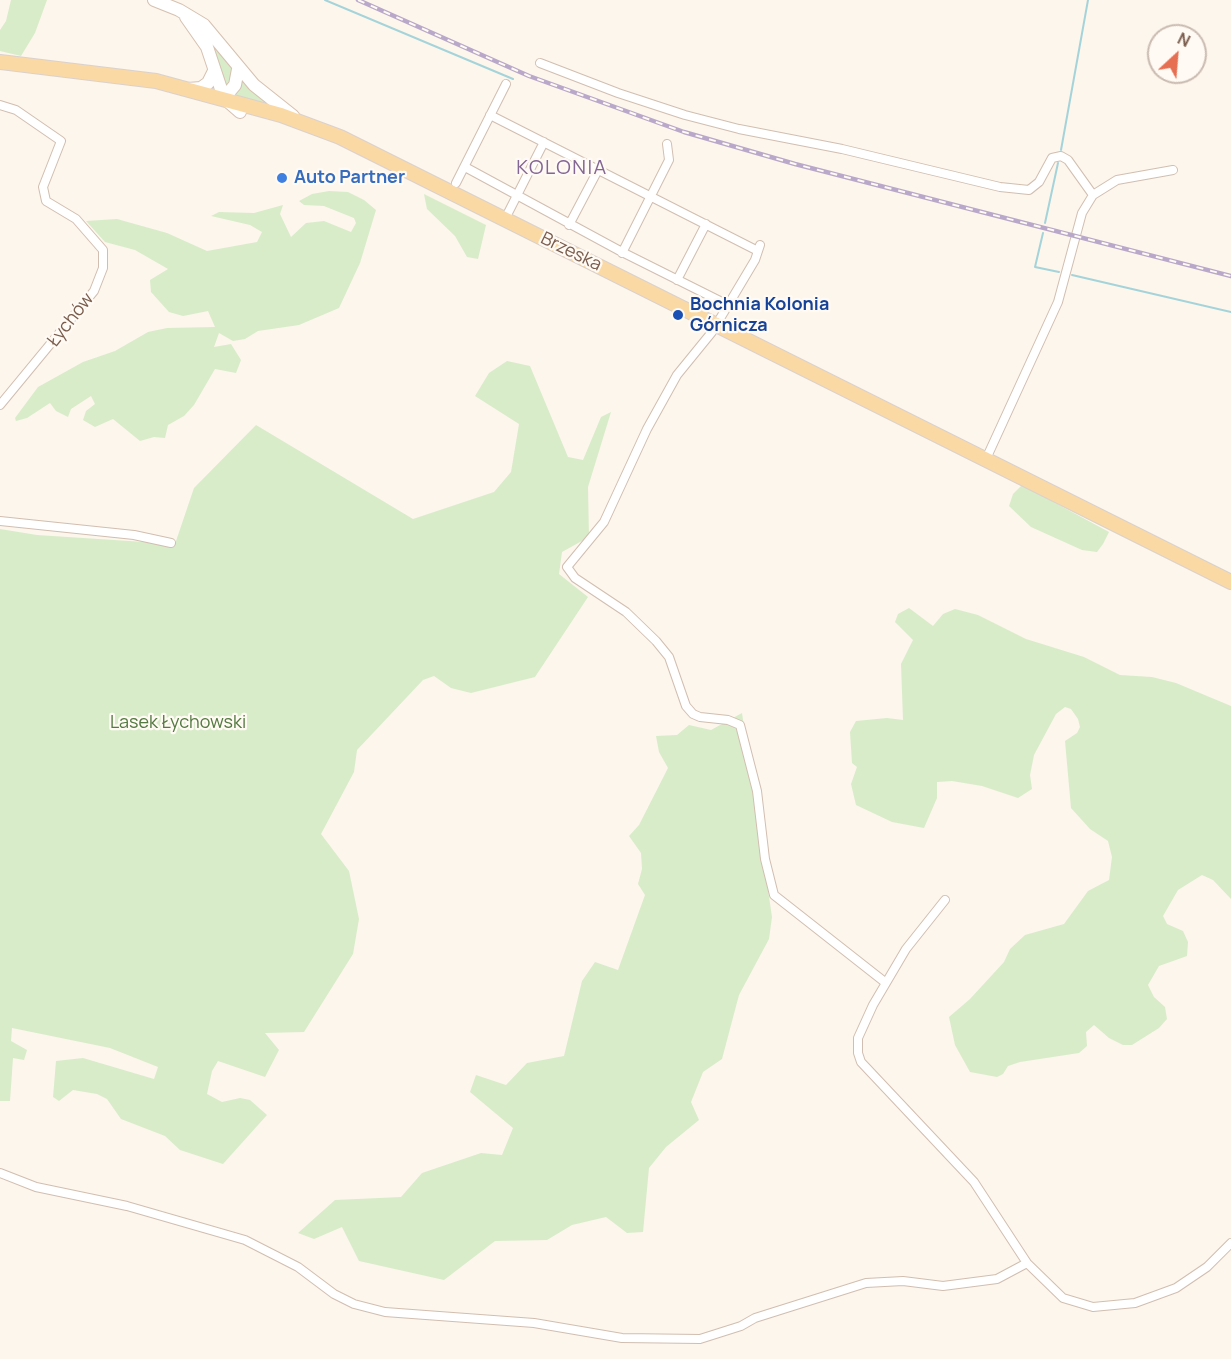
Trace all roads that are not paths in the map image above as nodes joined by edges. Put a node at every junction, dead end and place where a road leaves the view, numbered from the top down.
1 (154, 0) edge
2 (179, 10) junction
3 (0, 62) edge
4 (540, 63) dead end
5 (238, 69) junction
6 (70, 70) junction
7 (214, 71) junction
8 (506, 84) dead end
9 (187, 88) junction
10 (224, 98) junction
11 (199, 100) junction
12 (0, 105) edge
13 (240, 112) junction
14 (490, 115) junction
15 (305, 124) junction
16 (544, 142) junction
17 (667, 144) dead end
18 (465, 167) junction
19 (598, 170) junction
20 (1173, 170) dead end
21 (426, 180) junction
22 (456, 183) dead end
23 (1093, 195) junction
24 (516, 196) junction
25 (650, 196) junction
26 (505, 219) junction
27 (706, 224) junction
28 (569, 225) junction
29 (622, 253) junction
30 (677, 280) junction
31 (728, 305) junction
32 (716, 325) junction
33 (0, 405) edge
34 (986, 459) junction
35 (0, 521) edge
36 (171, 543) dead end
37 (1231, 582) edge
38 (945, 900) dead end
39 (886, 983) junction
40 (0, 1173) edge
41 (1231, 1243) edge
42 (1027, 1263) junction

1 - 2 main road, Brzeska
2 - 5 main road, Brzeska
2 - 7 main road, Brzeska
3 - 6 main road
4 - 23 street
5 - 10 main road
5 - 15 main road, Brzeska
6 - 9 main road
6 - 11 main road
7 - 9 main road
7 - 10 main road, Brzeska
8 - 14 street
9 - 10 main road
10 - 11 main road
10 - 13 main road, Brzeska
10 - 15 main road, Brzeska
11 - 13 main road
12 - 33 street, Łychów
13 - 21 main road, Brzeska
14 - 16 street
14 - 18 street
15 - 21 main road, Brzeska
16 - 19 street
16 - 24 street
17 - 25 street
18 - 22 street
18 - 24 street
19 - 25 street
19 - 28 street
20 - 23 street
21 - 26 main road, Brzeska
23 - 34 street
24 - 26 street
24 - 28 street
25 - 27 street
25 - 29 street
26 - 32 main road, Brzeska
27 - 30 street
27 - 31 street
28 - 29 street
29 - 30 street
30 - 31 street
31 - 32 street
32 - 34 main road, Brzeska
32 - 39 street
34 - 37 main road, Brzeska
35 - 36 street
38 - 39 street
39 - 42 street
40 - 42 street
41 - 42 street

